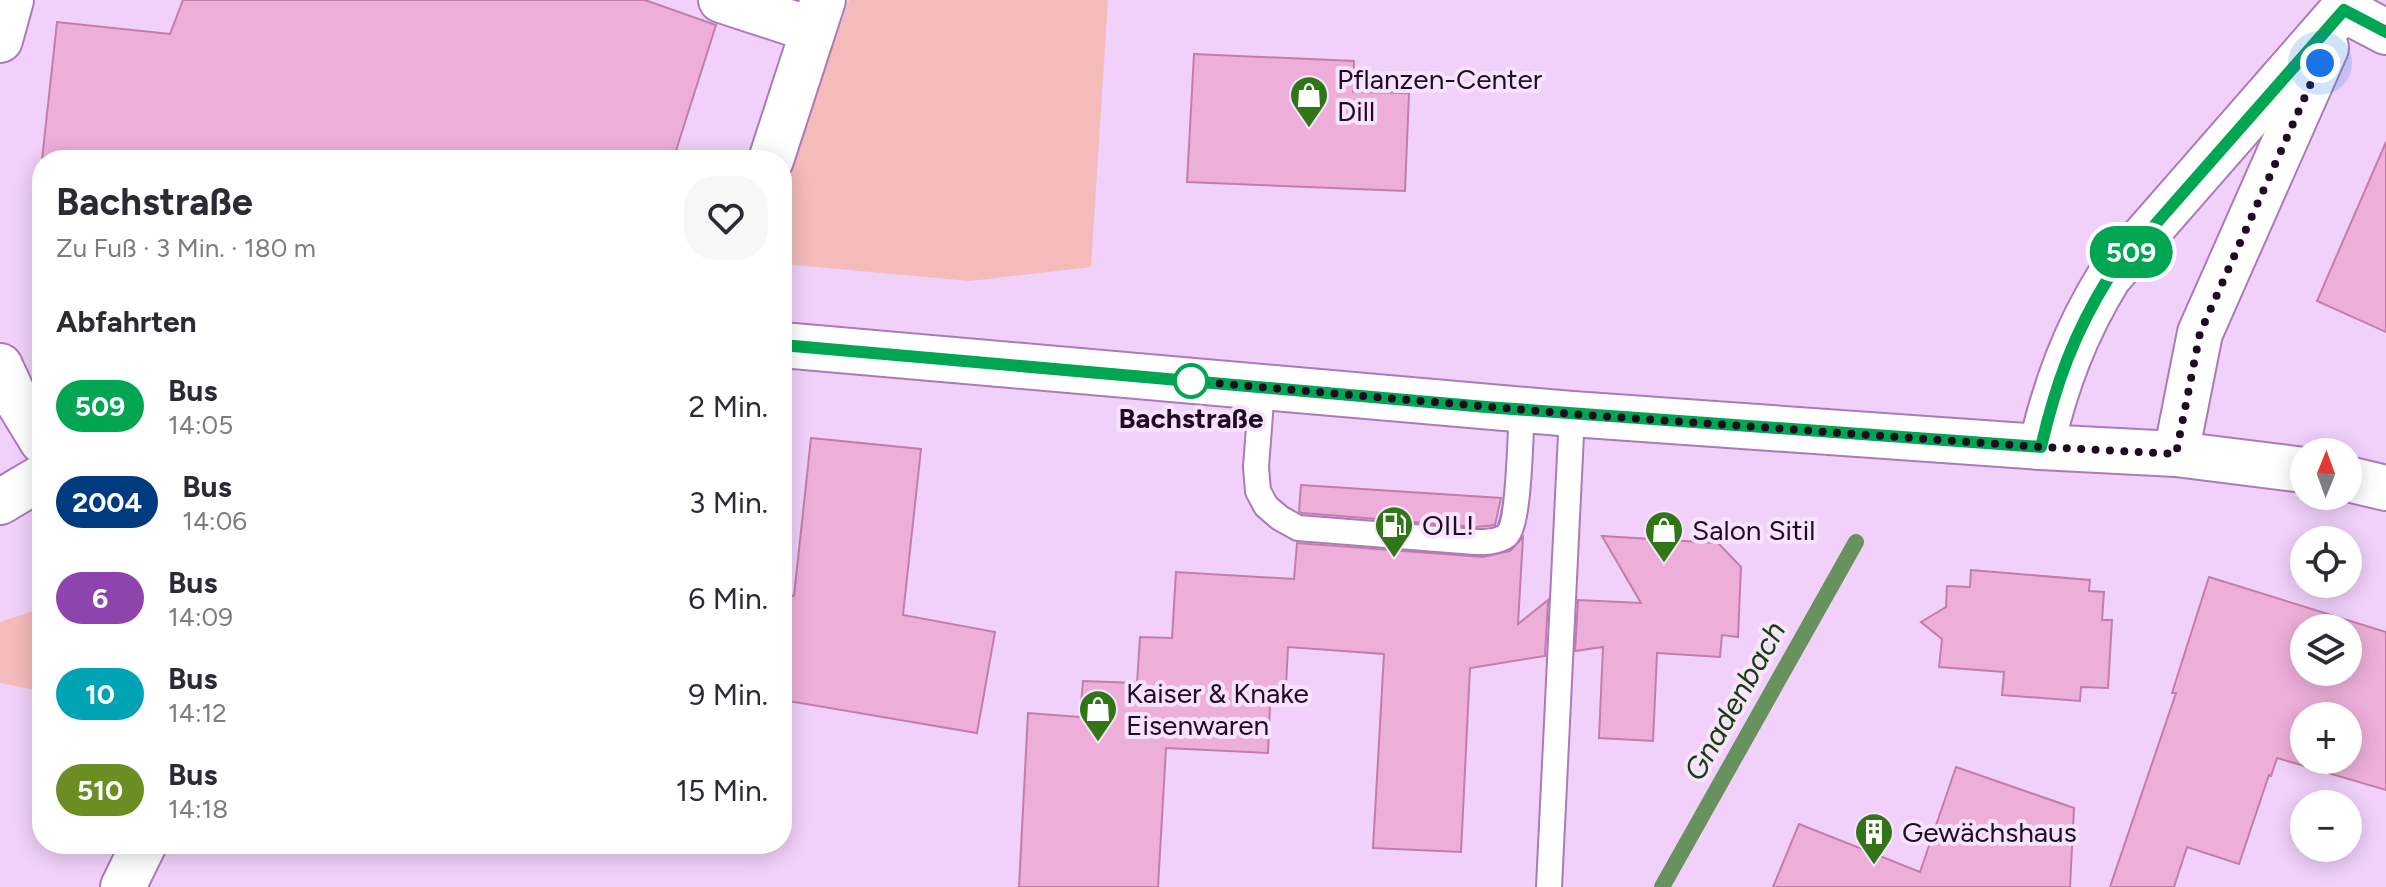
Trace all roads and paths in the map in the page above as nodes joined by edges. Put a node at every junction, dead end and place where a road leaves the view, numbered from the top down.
1 (11, 0) edge
2 (721, 0) edge
3 (2347, 5) edge
4 (818, 15) edge
5 (2386, 32) edge
6 (0, 40) edge
7 (774, 150) edge
8 (792, 346) edge
9 (0, 366) edge
10 (1262, 388) junction
11 (1522, 410) junction
12 (1572, 414) junction
13 (32, 425) edge
14 (2041, 447) junction
15 (2176, 454) junction
16 (2290, 468) edge
17 (2362, 482) edge
18 (32, 483) edge
19 (2386, 488) edge
20 (0, 502) edge
21 (139, 854) edge
22 (123, 887) edge
23 (1549, 887) edge

1 - 6 main road
2 - 4 main road
3 - 5 main road
3 - 14 main road
3 - 15 main road
4 - 7 main road
8 - 10 main road
9 - 13 main road
10 - 11 main road
10 - 11 lane
11 - 12 main road
12 - 14 main road
12 - 23 lane
14 - 15 main road
15 - 16 main road
17 - 19 main road
18 - 20 main road
21 - 22 main road

